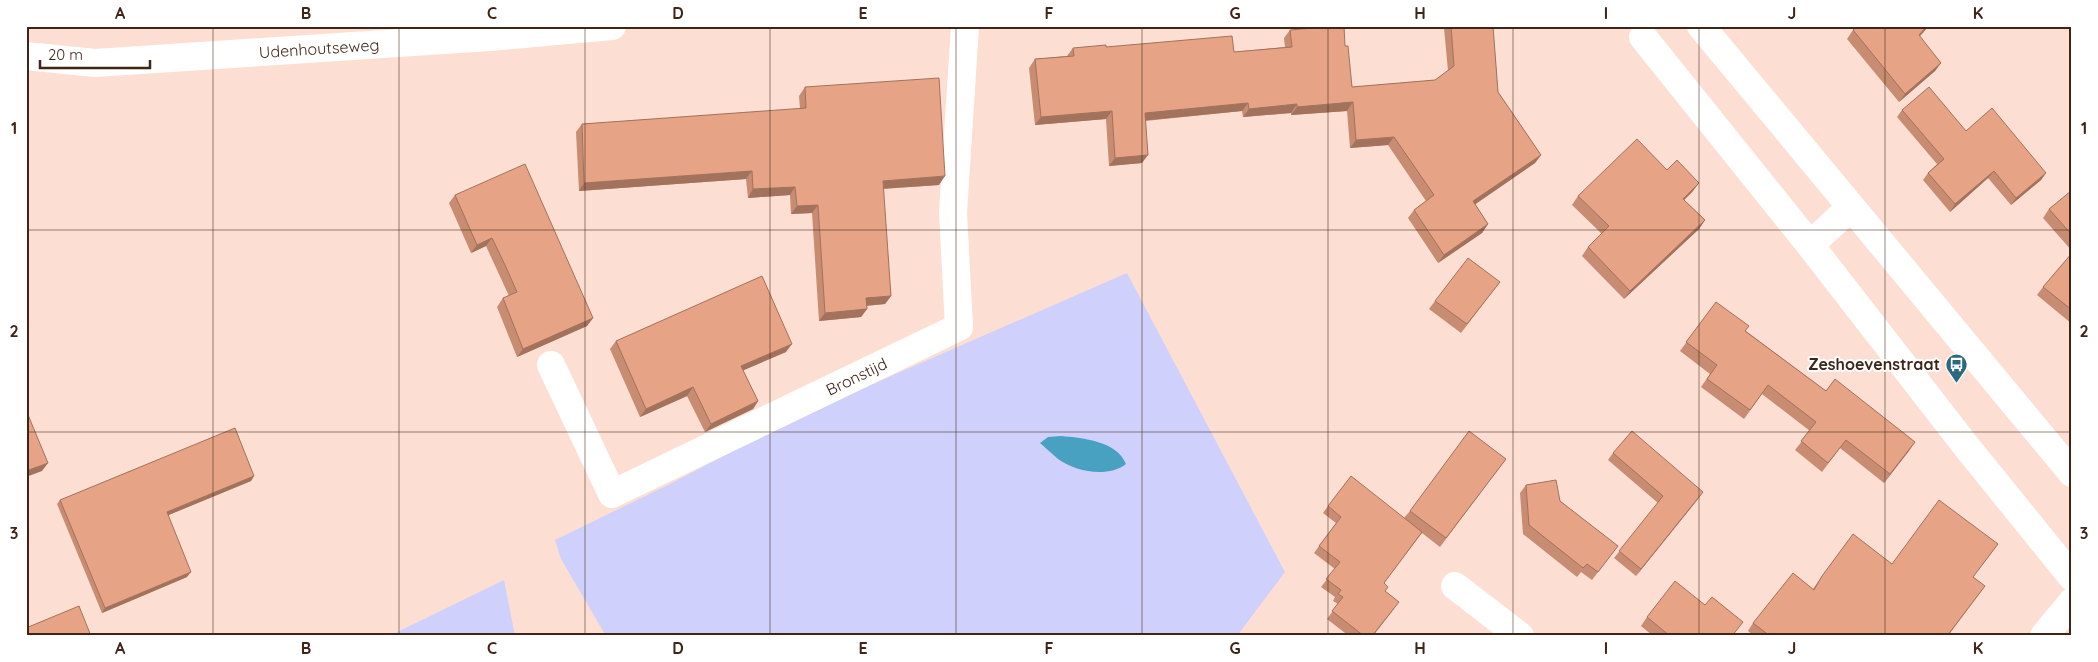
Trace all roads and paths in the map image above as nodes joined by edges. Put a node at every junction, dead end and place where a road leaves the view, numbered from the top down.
1 (612, 26) edge
2 (965, 26) edge
3 (1701, 26) edge
4 (1643, 37) dead end
5 (26, 56) edge
6 (1852, 207) junction
7 (1810, 245) junction
8 (552, 364) dead end
9 (2072, 473) edge
10 (2072, 577) edge
11 (1455, 586) dead end
12 (2072, 602) edge
13 (1520, 636) edge
14 (2044, 636) edge

1 - 5 street, Udenhoutseweg
2 - 8 street, Bronstijd
3 - 6 street
4 - 7 street
6 - 7 street
6 - 9 street
7 - 10 street
11 - 13 street
12 - 14 street

